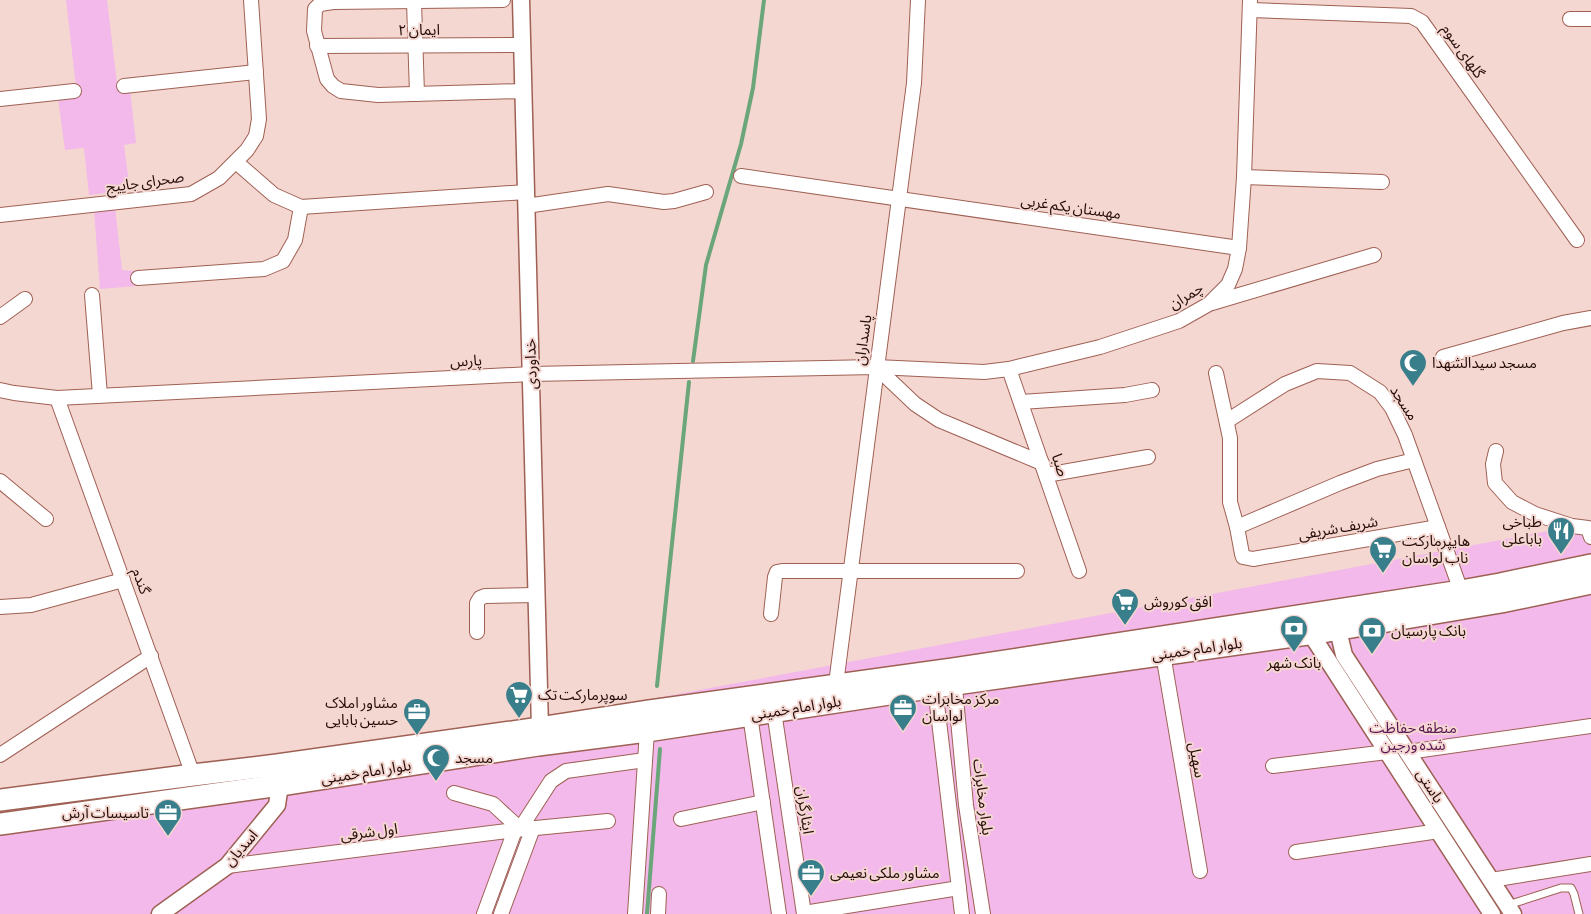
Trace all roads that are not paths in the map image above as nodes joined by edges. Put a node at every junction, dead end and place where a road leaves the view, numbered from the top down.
1 (251, 0) edge
2 (503, 0) edge
3 (521, 0) edge
4 (918, 0) edge
5 (414, 2) junction
6 (1251, 5) edge
7 (1570, 18) dead end
8 (1591, 19) edge
9 (522, 45) junction
10 (317, 46) junction
11 (415, 46) junction
12 (256, 72) junction
13 (124, 86) dead end
14 (74, 91) dead end
15 (523, 91) junction
16 (417, 94) junction
17 (0, 99) edge
18 (236, 162) junction
19 (741, 176) dead end
20 (1244, 177) junction
21 (1382, 182) dead end
22 (706, 192) dead end
23 (526, 199) junction
24 (899, 199) junction
25 (302, 207) junction
26 (0, 215) edge
27 (1577, 240) dead end
28 (1239, 248) junction
29 (1374, 255) dead end
30 (138, 278) dead end
31 (92, 295) dead end
32 (25, 299) dead end
33 (1209, 304) junction
34 (0, 317) edge
35 (1591, 318) edge
36 (1443, 357) dead end
37 (876, 367) junction
38 (1009, 369) junction
39 (1216, 373) dead end
40 (531, 374) junction
41 (0, 390) edge
42 (1152, 390) dead end
43 (100, 396) junction
44 (57, 398) junction
45 (1021, 402) junction
46 (1227, 421) junction
47 (1496, 451) dead end
48 (1148, 457) dead end
49 (1414, 460) junction
50 (1044, 469) junction
51 (0, 482) edge
52 (46, 518) dead end
53 (1237, 527) junction
54 (1438, 527) junction
55 (1591, 537) edge
56 (1591, 565) edge
57 (1017, 570) dead end
58 (850, 571) junction
59 (1080, 572) dead end
60 (123, 580) junction
61 (1591, 583) edge
62 (1461, 591) junction
63 (537, 595) junction
64 (0, 607) edge
65 (771, 614) dead end
66 (1338, 630) junction
67 (477, 632) dead end
68 (1311, 634) junction
69 (1163, 654) junction
70 (151, 656) junction
71 (944, 677) junction
72 (836, 684) junction
73 (774, 711) junction
74 (750, 714) junction
75 (1591, 726) edge
76 (540, 728) junction
77 (647, 731) junction
78 (1387, 752) junction
79 (1408, 752) junction
80 (0, 755) edge
81 (645, 760) junction
82 (1273, 766) dead end
83 (193, 775) junction
84 (278, 775) junction
85 (454, 792) dead end
86 (0, 800) edge
87 (763, 802) junction
88 (681, 819) dead end
89 (608, 821) dead end
90 (0, 824) edge
91 (523, 829) junction
92 (1439, 832) junction
93 (1296, 852) dead end
94 (1591, 864) edge
95 (227, 866) junction
96 (1200, 871) dead end
97 (1491, 880) junction
98 (959, 888) junction
99 (659, 894) dead end
100 (880, 908) edge
101 (1511, 910) edge
102 (160, 914) edge
103 (484, 914) edge
104 (501, 914) edge
105 (635, 914) edge
106 (658, 914) edge
107 (779, 914) edge
108 (804, 914) edge
109 (962, 914) edge
110 (983, 914) edge
111 (1492, 914) edge
112 (1579, 914) edge

1 - 12 street, صحرای جاییج
2 - 5 street
3 - 9 street, خداوردی
4 - 24 street, پاسداران
5 - 10 street
5 - 11 street
6 - 20 street, چمران
6 - 27 street, گلهای سوم
7 - 8 street
9 - 11 street, ایمان ۲
9 - 15 street, خداوردی
10 - 11 street, ایمان ۲
10 - 16 street
11 - 16 street
12 - 13 street
12 - 18 street, صحرای جاییج
14 - 17 street
15 - 16 street
15 - 23 street, خداوردی
18 - 25 street
18 - 26 street, صحرای جاییج
19 - 24 street, مهستان یکم غربی
20 - 21 street
20 - 28 street, چمران
22 - 23 street
23 - 25 street
23 - 40 street, خداوردی
24 - 28 street, مهستان یکم غربی
24 - 37 street, پاسداران
25 - 30 street
28 - 33 street, چمران
29 - 33 street
31 - 43 street
32 - 34 street
33 - 38 street, چمران
35 - 36 street
37 - 38 street, چمران
37 - 40 street, پارس
37 - 50 street
37 - 58 street, پاسداران
38 - 45 street, صبا
39 - 46 street
40 - 43 street, پارس
40 - 63 street, خداوردی
41 - 44 street, پارس
42 - 45 street
43 - 44 street, پارس
44 - 60 street, گندم
45 - 50 street, صبا
46 - 49 street, مسجد
46 - 53 street
47 - 55 street
48 - 50 street
49 - 53 street
49 - 54 street, مسجد
50 - 59 street, صبا
51 - 52 street
53 - 54 street, شریف شریفی
54 - 62 street, مسجد
56 - 62 main road, بلوار امام خمینی
57 - 58 street
58 - 65 street
58 - 72 street, پاسداران
60 - 64 street
60 - 70 street, گندم
61 - 66 main road, بلوار امام خمینی
62 - 71 main road, بلوار امام خمینی
63 - 67 street
63 - 76 street, خداوردی
66 - 68 main road, بلوار امام خمینی
66 - 79 street, باستی
68 - 69 main road, بلوار امام خمینی
68 - 78 street, باستی
69 - 71 main road, بلوار امام خمینی
69 - 96 street, سهیل
70 - 80 street
70 - 83 street, گندم
71 - 72 main road, بلوار امام خمینی
71 - 73 main road, بلوار امام خمینی
71 - 98 street
71 - 110 street, بلوار مخابرات
72 - 76 main road, بلوار امام خمینی
73 - 74 main road, بلوار امام خمینی
73 - 108 street, ایثارگران
74 - 77 main road, بلوار امام خمینی
74 - 87 street
75 - 79 street
76 - 84 main road, بلوار امام خمینی
77 - 81 street
77 - 84 main road, بلوار امام خمینی
78 - 82 street
78 - 92 street, باستی
79 - 97 street, باستی
81 - 91 street
81 - 105 street
83 - 84 main road, بلوار امام خمینی
83 - 86 main road, بلوار امام خمینی
84 - 90 main road, بلوار امام خمینی
84 - 95 street, اسدیان
85 - 91 street
87 - 88 street
87 - 107 street
89 - 91 street, اول شرقی
91 - 95 street, اول شرقی
91 - 103 street
91 - 104 street
92 - 93 street
92 - 111 street, باستی
94 - 97 street
95 - 102 street, اسدیان
97 - 101 street, باستی
98 - 100 street
98 - 109 street
99 - 106 street
100 - 108 street
101 - 112 lane

